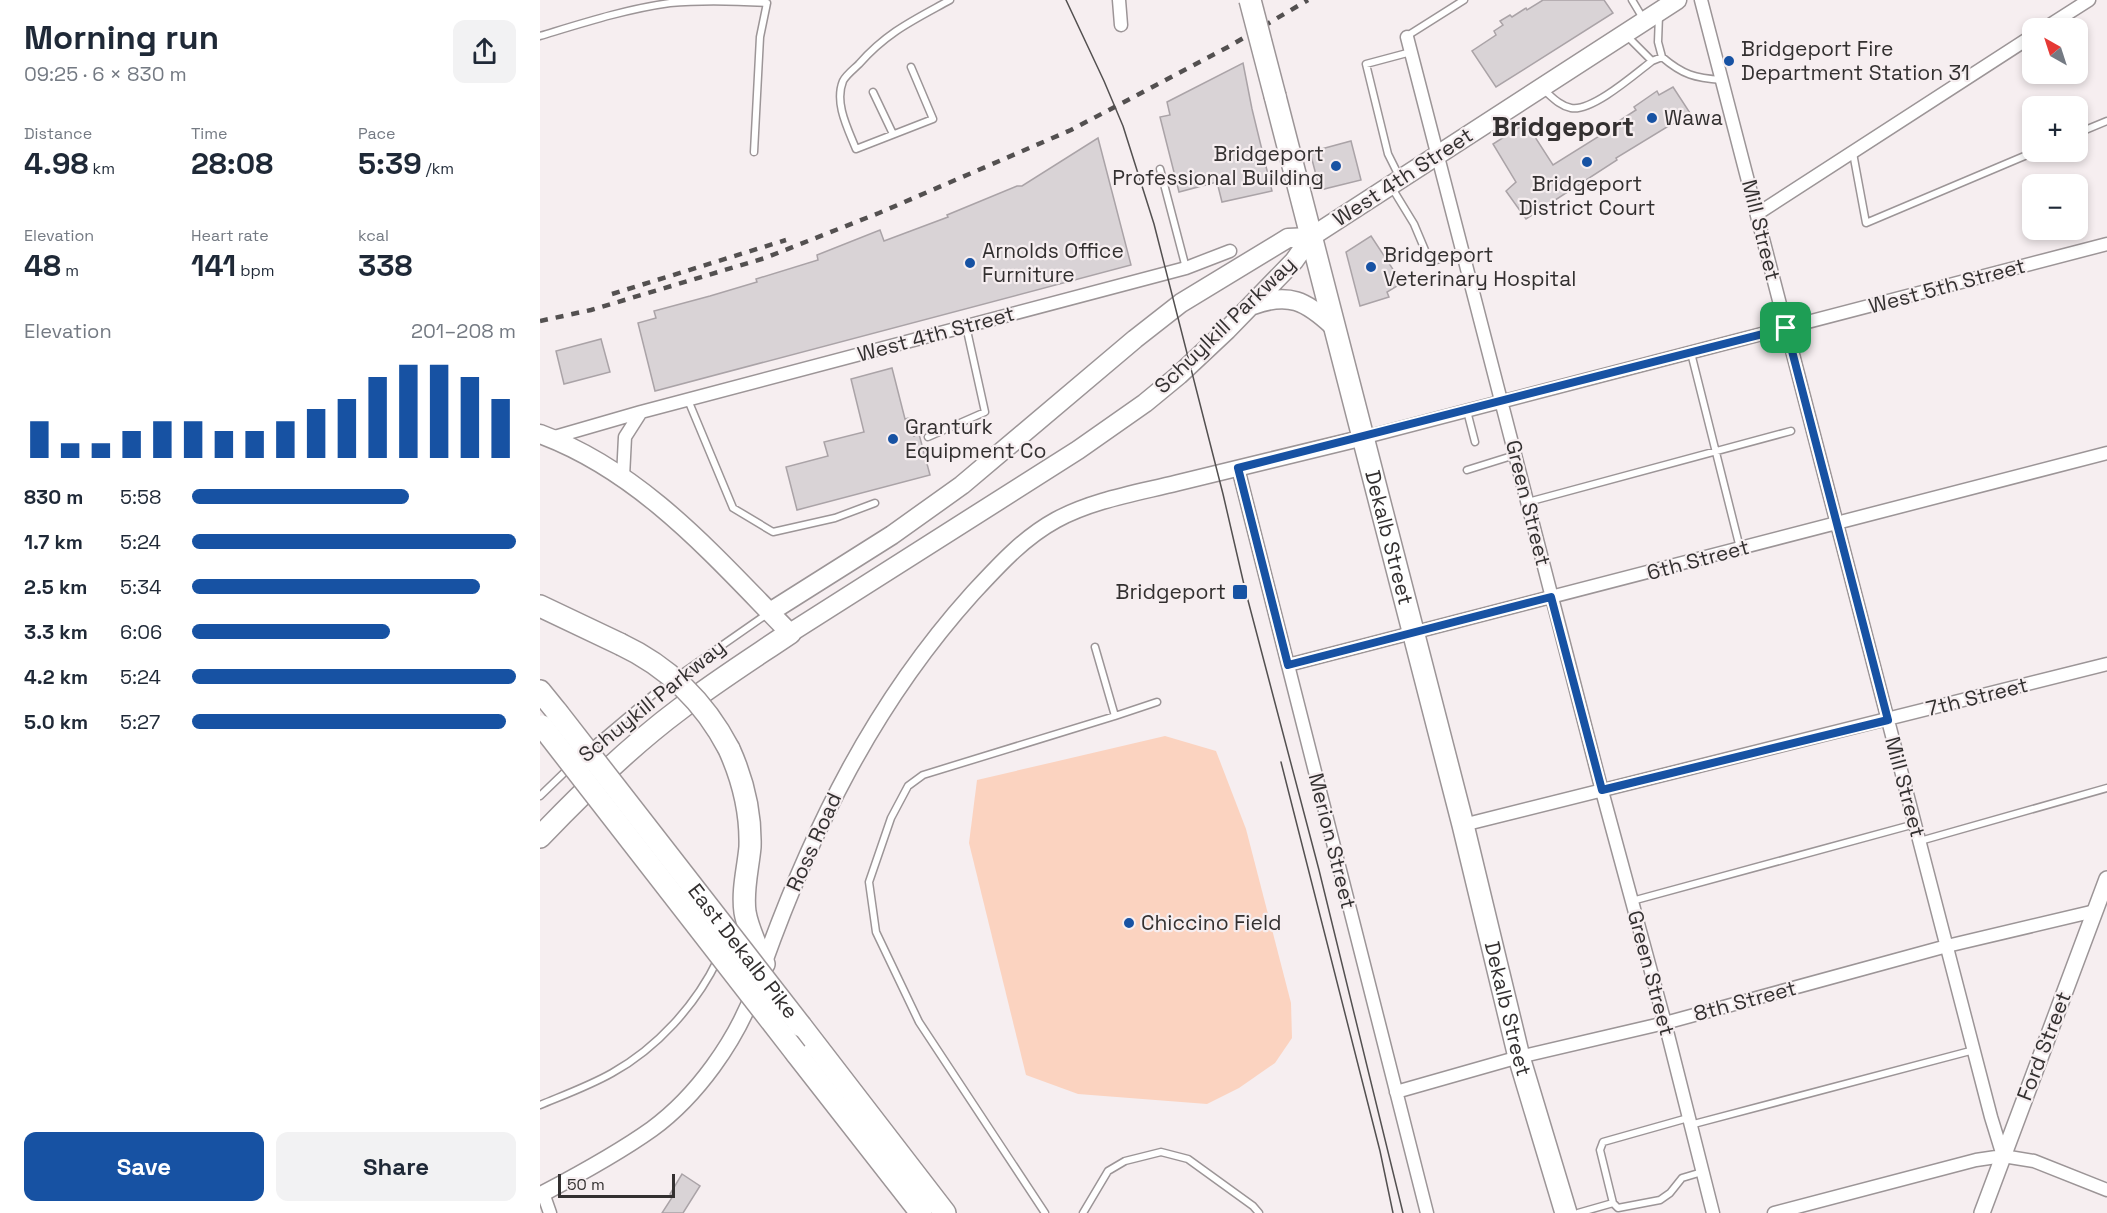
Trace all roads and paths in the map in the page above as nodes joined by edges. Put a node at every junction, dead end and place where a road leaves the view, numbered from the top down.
1 (950, 0) edge
2 (1119, 0) edge
3 (1250, 0) edge
4 (1464, 0) edge
5 (1632, 0) edge
6 (1677, 0) edge
7 (1701, 0) edge
8 (2089, 0) edge
9 (769, 2) edge
10 (1652, 16) junction
11 (2061, 18) edge
12 (1120, 25) dead end
13 (1625, 34) junction
14 (540, 36) edge
15 (1407, 37) joint
16 (2022, 42) edge
17 (1411, 52) junction
18 (1662, 57) junction
19 (1652, 61) junction
20 (911, 68) dead end
21 (1722, 80) junction
22 (1541, 87) junction
23 (873, 92) dead end
24 (2107, 121) edge
25 (2088, 129) edge
26 (893, 134) junction
27 (754, 152) dead end
28 (1853, 152) junction
29 (1438, 154) junction
30 (2022, 157) edge
31 (1160, 169) dead end
32 (1395, 182) junction
33 (1757, 214) junction
34 (1311, 237) junction
35 (2107, 244) edge
36 (1230, 251) dead end
37 (1463, 252) junction
38 (1186, 268) junction
39 (1251, 305) junction
40 (966, 326) junction
41 (1333, 326) junction
42 (1786, 328) junction
43 (1691, 353) junction
44 (688, 400) junction
45 (1502, 401) junction
46 (1467, 411) junction
47 (641, 412) junction
48 (1791, 431) dead end
49 (545, 436) edge
50 (928, 437) dead end
51 (1362, 438) junction
52 (1475, 442) dead end
53 (1717, 452) junction
54 (2107, 453) edge
55 (1516, 455) junction
56 (1238, 468) junction
57 (1467, 470) dead end
58 (623, 477) junction
59 (1528, 502) junction
60 (875, 503) dead end
61 (1837, 524) junction
62 (1740, 549) junction
63 (1551, 597) junction
64 (540, 606) edge
65 (770, 612) junction
66 (790, 633) junction
67 (1413, 633) junction
68 (1095, 647) dead end
69 (2107, 664) edge
70 (1288, 665) junction
71 (540, 691) edge
72 (1157, 702) dead end
73 (1114, 716) junction
74 (1888, 720) junction
75 (546, 721) edge
76 (584, 754) dead end
77 (577, 760) dead end
78 (2107, 788) edge
79 (1602, 790) junction
80 (540, 796) edge
81 (1915, 824) junction
82 (1463, 825) junction
83 (540, 837) edge
84 (1919, 841) junction
85 (2107, 879) edge
86 (744, 885) junction
87 (1631, 901) junction
88 (2095, 911) junction
89 (736, 914) dead end
90 (734, 922) dead end
91 (1947, 946) junction
92 (764, 963) junction
93 (1665, 1023) junction
94 (1974, 1050) junction
95 (1519, 1057) junction
96 (1396, 1092) junction
97 (540, 1105) edge
98 (1689, 1121) junction
99 (2003, 1156) junction
100 (1702, 1172) junction
101 (2107, 1190) edge
102 (542, 1194) edge
103 (1613, 1203) junction
104 (550, 1213) edge
105 (921, 1213) edge
106 (945, 1213) edge
107 (1046, 1213) edge
108 (1083, 1213) edge
109 (1259, 1213) edge
110 (1427, 1213) edge
111 (1566, 1213) edge
112 (1578, 1213) edge
113 (1713, 1213) edge
114 (1774, 1213) edge
115 (1982, 1213) edge

1 - 26 lane
2 - 12 street
3 - 34 highway, Dekalb Street, bridge
4 - 15 lane
5 - 10 lane
6 - 10 main road, West 4th Street
7 - 21 street, Mill Street
8 - 11 street
9 - 14 lane
9 - 27 lane
10 - 13 main road, West 4th Street
10 - 18 lane
13 - 19 lane
13 - 22 main road, West 4th Street
15 - 17 street, Green Street
16 - 28 street
17 - 29 street, Green Street
17 - 32 lane
18 - 19 lane
18 - 21 lane
19 - 22 lane
20 - 26 lane
21 - 33 street, Mill Street
22 - 29 main road, West 4th Street
23 - 26 lane
24 - 25 lane
28 - 30 lane
28 - 33 street
29 - 32 main road, West 4th Street
29 - 37 street, Green Street
31 - 38 lane
32 - 34 main road, West 4th Street
32 - 37 lane
33 - 42 street, Mill Street
34 - 39 main road, Schuylkill Parkway
34 - 41 highway, Dekalb Street
34 - 65 main road, Schuylkill Parkway
35 - 42 street, West 5th Street
36 - 38 street, West 4th Street
37 - 45 street, Green Street
38 - 40 street, West 4th Street
39 - 41 main road
39 - 66 main road, Schuylkill Parkway
40 - 44 street, West 4th Street
40 - 50 lane
41 - 51 highway, Dekalb Street
42 - 43 street, West 5th Street
42 - 61 street, Mill Street
43 - 45 street, West 5th Street
43 - 53 lane
44 - 47 street, West 4th Street
44 - 60 lane
45 - 46 street, West 5th Street
45 - 55 street, Green Street
46 - 51 street, West 5th Street
46 - 52 lane
47 - 49 street, West 4th Street
47 - 58 street
48 - 53 lane
49 - 58 main road
51 - 56 street, Ross Road
51 - 67 highway, Dekalb Street
53 - 59 lane
53 - 62 lane
54 - 61 street, 6th Street
55 - 57 lane
55 - 59 street, Green Street
56 - 70 street, Merion Street
56 - 92 street, Ross Road
58 - 65 main road
59 - 63 street, Green Street
61 - 62 street, 6th Street
61 - 74 street, Mill Street
62 - 63 street, 6th Street
63 - 67 street, 6th Street
63 - 79 street, Green Street
64 - 86 highway, bridge
65 - 66 main road
65 - 76 lane, Schuykill Parkway
66 - 83 highway
67 - 70 street, 6th Street
67 - 82 highway, Dekalb Street
68 - 73 lane
69 - 74 street, 7th Street
70 - 96 street, Merion Street
71 - 75 highway, East Dekalb Pike
72 - 73 lane
73 - 107 lane
74 - 79 street, 7th Street
74 - 81 street, Mill Street
75 - 105 highway, East Dekalb Pike, bridge
75 - 106 highway, East Dekalb Pike, bridge
77 - 80 lane, Schuykill Parkway
78 - 84 lane
79 - 82 street, 7th Street
79 - 87 street, Green Street
81 - 84 street, Mill Street
81 - 87 lane
82 - 95 highway, Dekalb Street
84 - 91 street, Mill Street
85 - 88 street, Ford Street
86 - 89 lane
86 - 92 highway
87 - 93 street, Green Street
88 - 91 street, 8th Street
88 - 99 street, Ford Street
90 - 97 lane
91 - 93 street, 8th Street
91 - 94 street, Mill Street
92 - 102 street, Ross Road
93 - 95 street, 8th Street
93 - 98 street, Green Street
94 - 98 lane
94 - 99 street, Mill Street
95 - 96 street, 8th Street
95 - 111 highway, Dekalb Street
96 - 110 street, Merion Street
98 - 100 street, Green Street
98 - 103 lane
99 - 101 street
99 - 114 street
99 - 115 street, Ford Street
100 - 103 lane
100 - 113 street, Green Street
102 - 104 street
103 - 112 lane
108 - 109 lane

